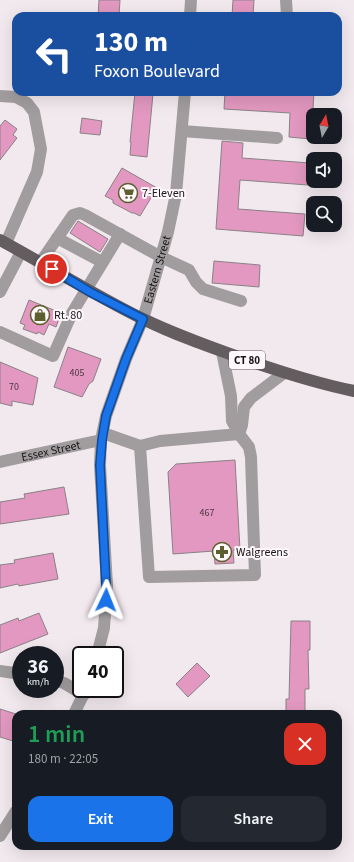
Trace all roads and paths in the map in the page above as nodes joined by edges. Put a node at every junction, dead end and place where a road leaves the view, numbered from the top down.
1 (191, 0) edge
2 (286, 0) edge
3 (190, 12) edge
4 (286, 12) edge
5 (0, 96) edge
6 (185, 96) edge
7 (182, 131) junction
8 (277, 138) dead end
9 (120, 234) junction
10 (57, 238) junction
11 (3, 241) edge
12 (21, 252) junction
13 (161, 257) junction
14 (102, 262) junction
15 (40, 263) junction
16 (86, 289) junction
17 (0, 292) edge
18 (241, 301) dead end
19 (143, 319) junction
20 (0, 332) edge
21 (222, 352) junction
22 (284, 373) junction
23 (354, 391) edge
24 (239, 434) junction
25 (102, 436) junction
26 (140, 446) junction
27 (0, 462) edge
28 (100, 646) edge
29 (0, 671) edge
30 (12, 673) edge
31 (82, 698) edge
32 (76, 710) edge
33 (12, 817) edge
34 (0, 836) edge

1 - 3 street
2 - 4 street
5 - 11 street
6 - 7 street, Eastern Street
7 - 8 street
7 - 13 street, Eastern Street
9 - 10 street
9 - 13 street
9 - 14 street
10 - 14 street
10 - 15 street
11 - 12 main road, CT 80
12 - 15 main road, CT 80
12 - 17 street
13 - 18 street
13 - 19 street, Eastern Street
14 - 16 street
15 - 16 main road, CT 80
16 - 19 main road, CT 80
16 - 20 street
19 - 21 main road, CT 80
19 - 25 street, Eastern Street
21 - 22 main road, CT 80
21 - 24 street
22 - 23 main road, CT 80
22 - 24 street
24 - 26 street
24 - 26 street
25 - 26 street
25 - 27 street, Essex Street
25 - 28 street, Eastern Street
29 - 30 street
31 - 32 street
33 - 34 street

